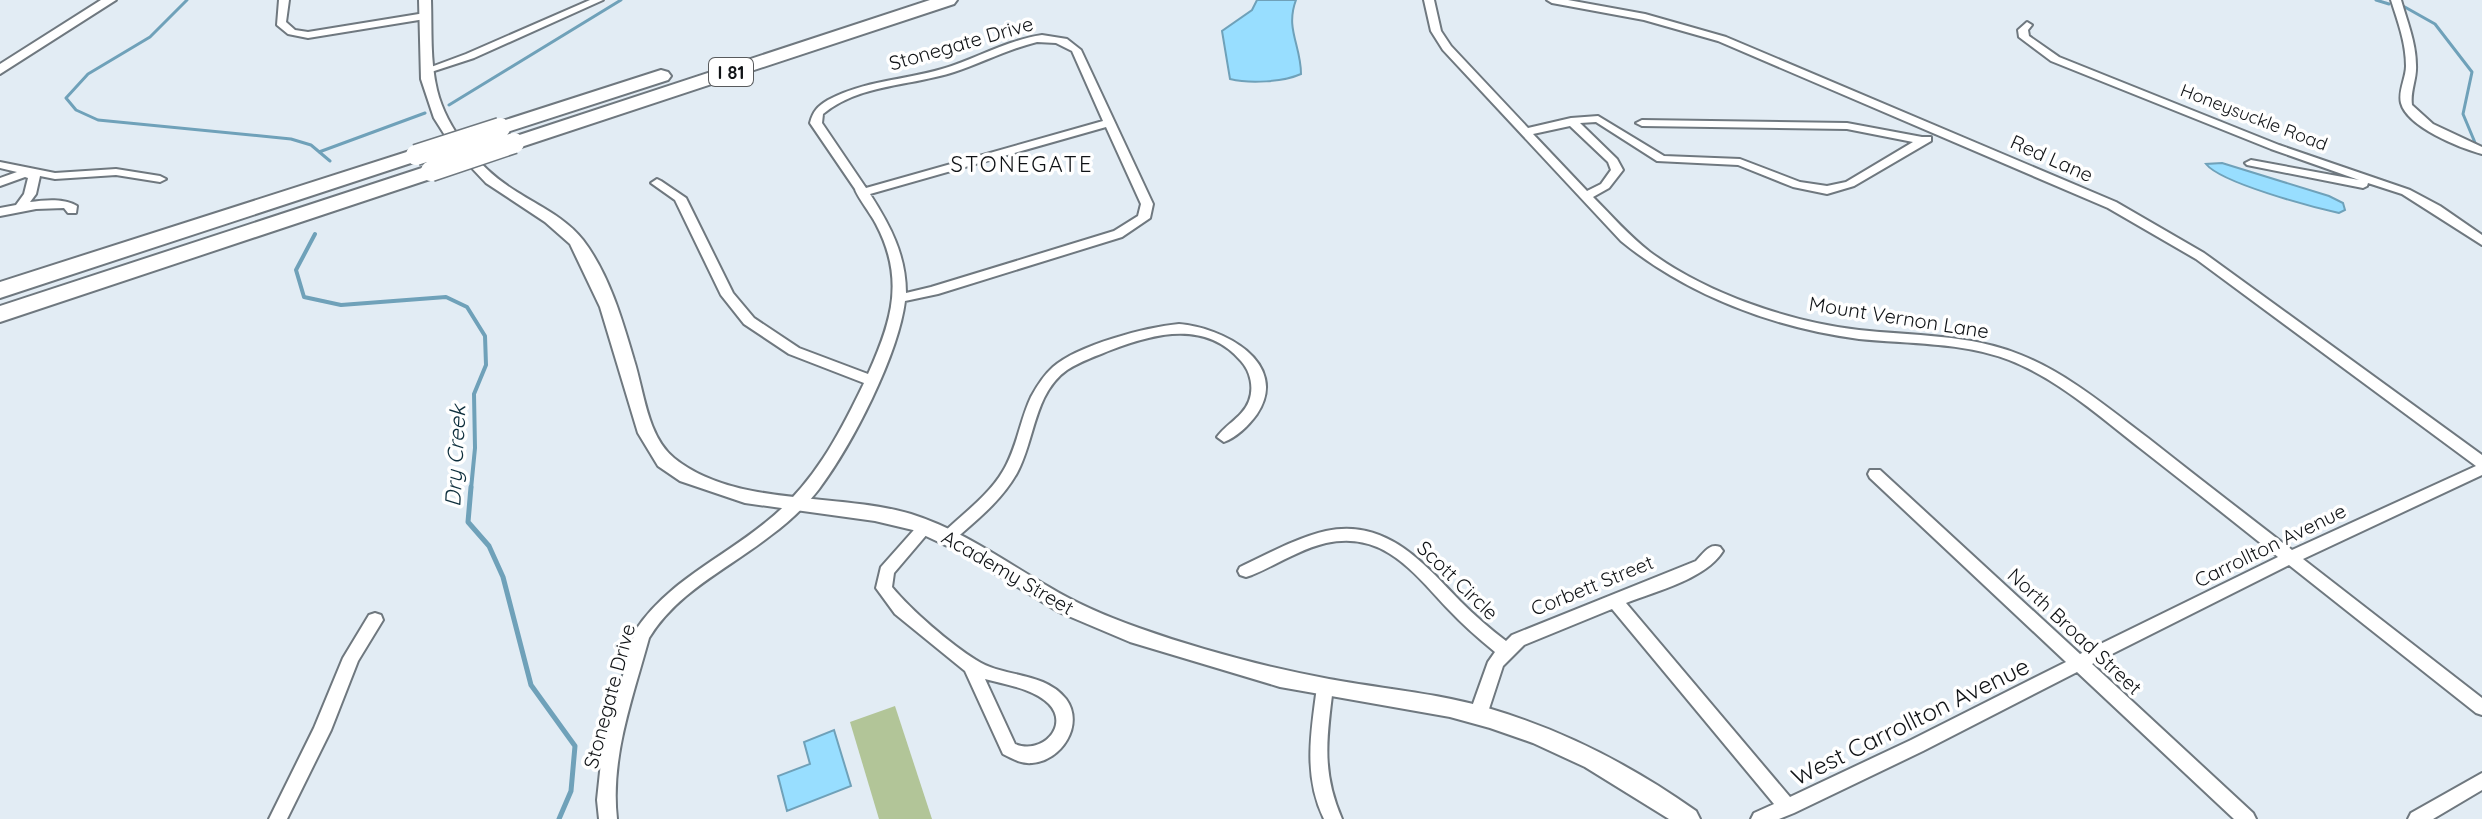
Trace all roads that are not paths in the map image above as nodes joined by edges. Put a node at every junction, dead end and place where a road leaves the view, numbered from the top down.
1 (110, 0) edge
2 (284, 0) edge
3 (425, 0) edge
4 (598, 0) edge
5 (896, 0) edge
6 (948, 0) edge
7 (1429, 0) edge
8 (1552, 0) edge
9 (2396, 0) edge
10 (425, 16) junction
11 (2027, 25) dead end
12 (0, 70) edge
13 (428, 70) junction
14 (1571, 121) junction
15 (1109, 123) junction
16 (1642, 123) dead end
17 (1940, 130) junction
18 (1526, 132) junction
19 (507, 136) junction
20 (1923, 141) junction
21 (2482, 151) edge
22 (423, 163) junction
23 (2251, 163) dead end
24 (0, 165) edge
25 (24, 172) junction
26 (160, 179) dead end
27 (0, 182) edge
28 (657, 183) dead end
29 (2395, 188) junction
30 (861, 193) junction
31 (1587, 196) junction
32 (21, 206) junction
33 (72, 210) dead end
34 (0, 212) edge
35 (2482, 241) edge
36 (0, 290) edge
37 (900, 298) junction
38 (0, 314) edge
39 (870, 380) junction
40 (1224, 437) dead end
41 (2482, 466) edge
42 (1875, 474) dead end
43 (798, 502) junction
44 (926, 526) junction
45 (949, 536) junction
46 (1715, 551) dead end
47 (2289, 558) junction
48 (1246, 571) dead end
49 (1615, 601) junction
50 (375, 620) dead end
51 (1505, 650) junction
52 (2080, 665) junction
53 (971, 666) junction
54 (1325, 687) junction
55 (2482, 708) edge
56 (1478, 715) junction
57 (2482, 781) edge
58 (1788, 807) junction
59 (278, 819) edge
60 (608, 819) edge
61 (1333, 819) edge
62 (1688, 819) edge
63 (1760, 819) edge
64 (2247, 819) edge
65 (2417, 819) edge

1 - 12 street
2 - 10 street
3 - 10 street, Academy Street
4 - 13 street
5 - 19 highway, I 81
6 - 19 highway, I 81
7 - 18 street, Mount Vernon Lane
8 - 17 street, Red Lane
9 - 21 street
10 - 13 street, Academy Street
11 - 29 street, Honeysuckle Road
13 - 43 street, Academy Street
14 - 18 street
14 - 20 street
14 - 31 street
15 - 30 street
15 - 30 street, Stonegate Drive
15 - 37 street, Stonegate Drive
16 - 20 street
17 - 20 street
17 - 41 street, Red Lane
18 - 31 street, Mount Vernon Lane
19 - 22 highway, I 81, bridge
22 - 36 highway, I 81
22 - 38 highway, I 81
23 - 29 street
24 - 25 street
25 - 26 street
25 - 27 street
25 - 32 street
28 - 39 street
29 - 35 street, Honeysuckle Road
30 - 37 street, Stonegate Drive
31 - 47 street, Mount Vernon Lane
32 - 33 street
32 - 34 street
37 - 39 street, Stonegate Drive
39 - 43 street, Stonegate Drive
40 - 45 street
41 - 47 street, Carrollton Avenue
42 - 52 street, North Broad Street
43 - 44 street, Academy Street
43 - 60 street, Stonegate Drive
44 - 45 street, Academy Street
44 - 53 street
45 - 54 street, Academy Street
46 - 49 street, Corbett Street
47 - 52 street, Carrollton Avenue
47 - 55 street, Mount Vernon Lane
48 - 51 street, Scott Circle
49 - 51 street, Corbett Street
49 - 58 street
50 - 59 street
51 - 56 street
52 - 58 street, West Carrollton Avenue
52 - 64 street, North Broad Street
53 - 53 street
54 - 56 street, Academy Street
54 - 61 street
56 - 62 street, Academy Street
57 - 65 street
58 - 63 street, West Carrollton Avenue

